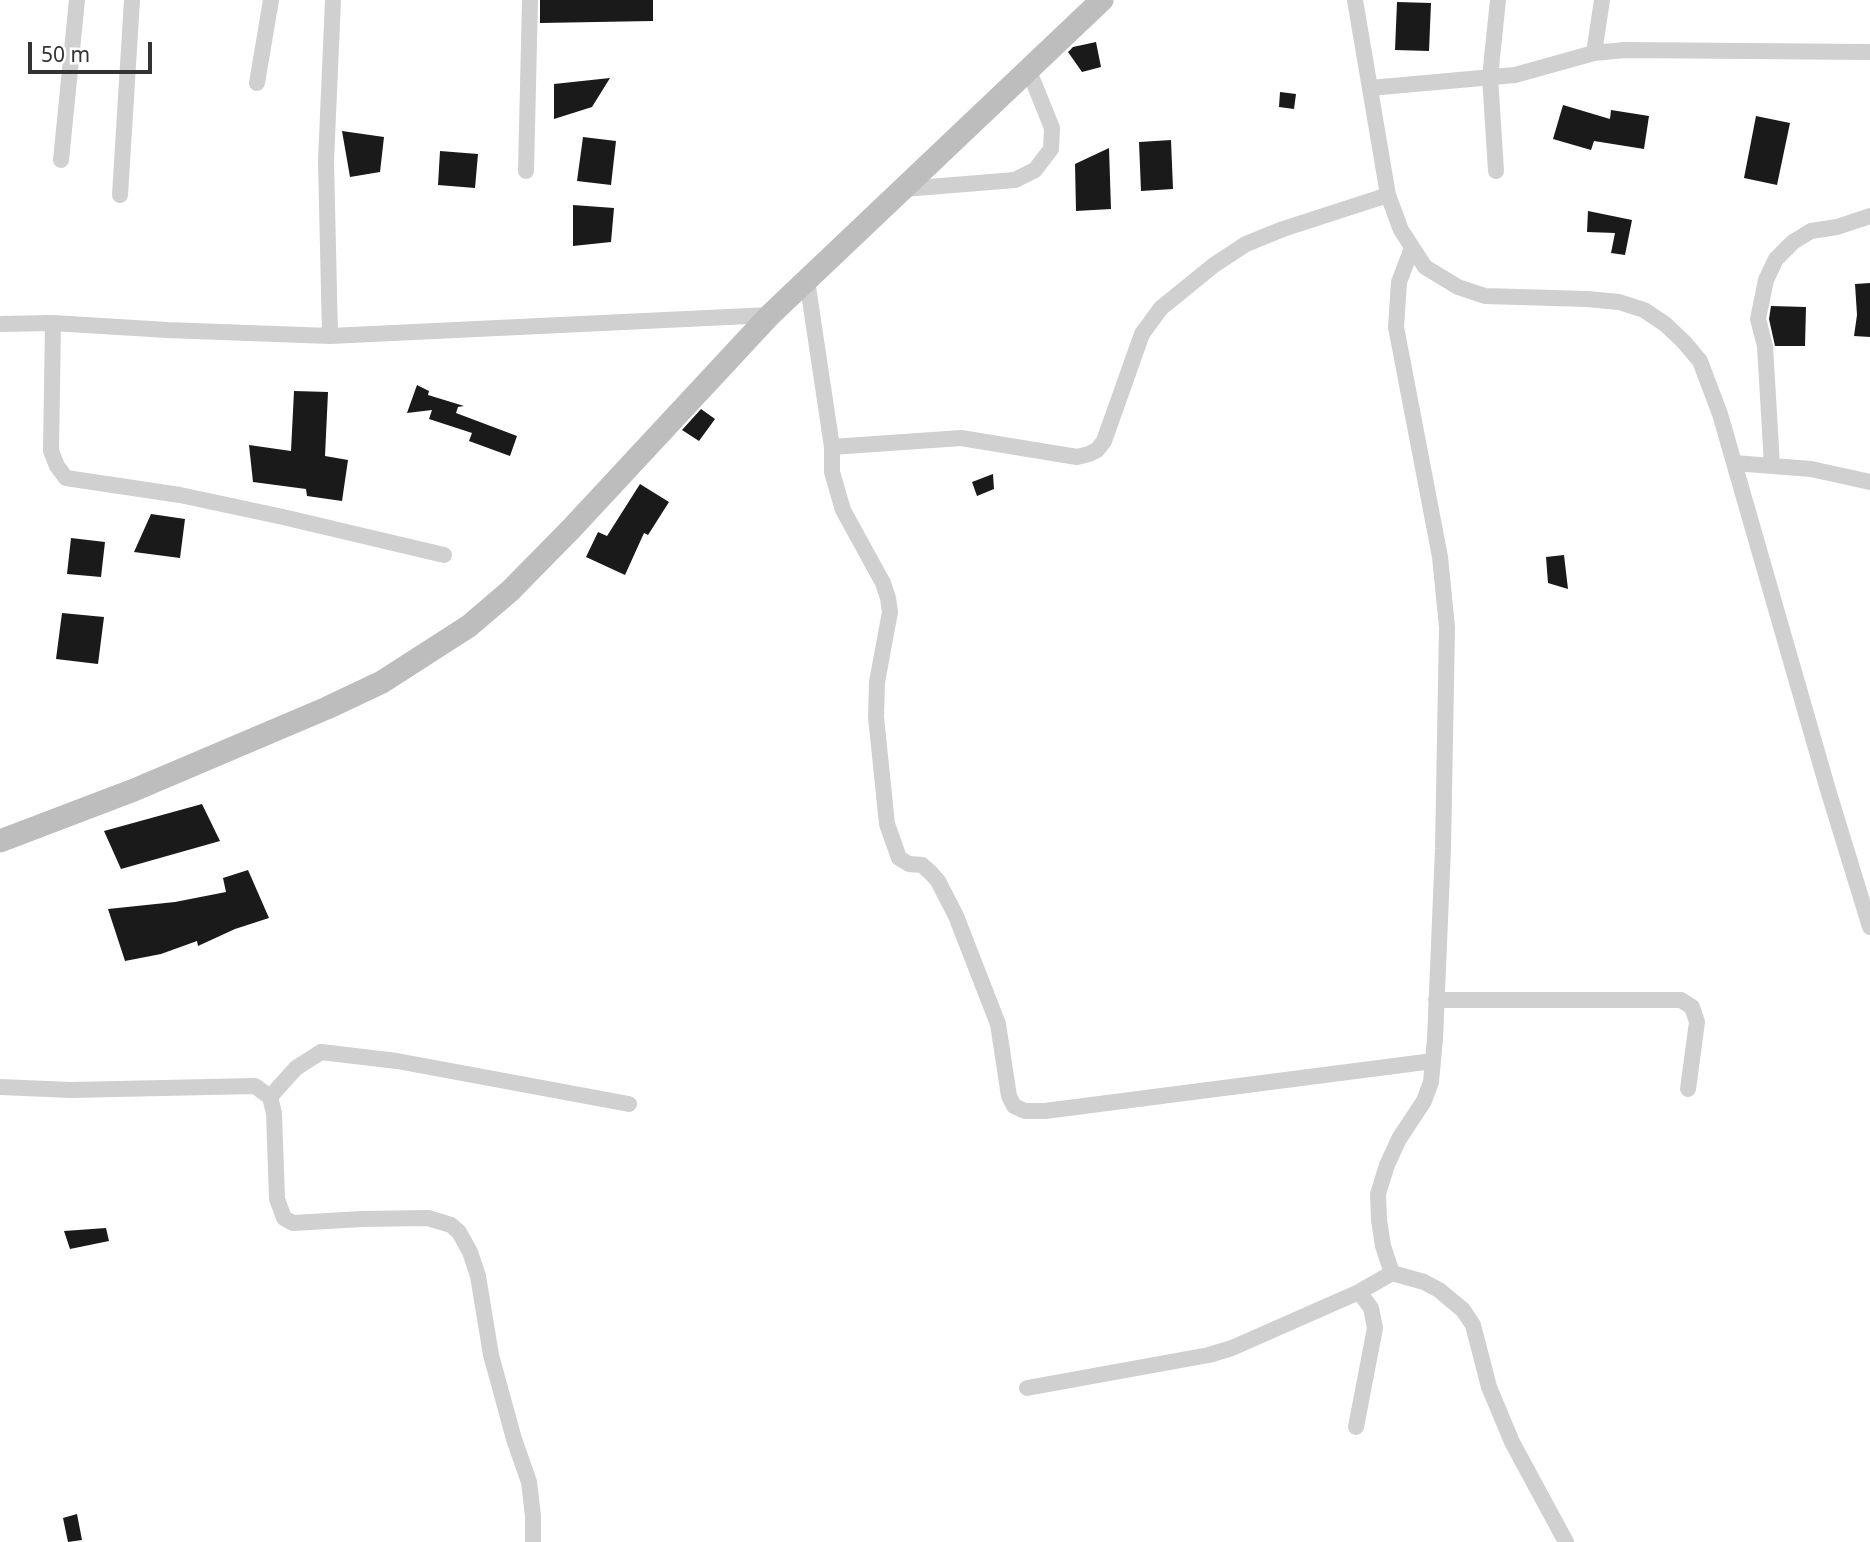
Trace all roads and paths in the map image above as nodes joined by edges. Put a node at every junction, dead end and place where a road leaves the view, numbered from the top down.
1 (77, 0) edge
2 (132, 0) edge
3 (271, 0) edge
4 (332, 0) edge
5 (530, 0) edge
6 (1102, 0) edge
7 (1355, 0) edge
8 (1498, 0) edge
9 (1602, 0) edge
10 (1870, 52) edge
11 (1594, 53) junction
12 (1029, 71) junction
13 (1490, 77) junction
14 (257, 83) dead end
15 (1370, 88) junction
16 (61, 160) dead end
17 (526, 171) dead end
18 (1496, 171) dead end
19 (904, 189) junction
20 (120, 195) dead end
21 (1388, 195) junction
22 (1870, 216) edge
23 (1412, 248) junction
24 (807, 280) junction
25 (770, 315) junction
26 (53, 323) junction
27 (0, 324) edge
28 (330, 336) junction
29 (832, 447) junction
30 (1734, 463) junction
31 (1772, 465) junction
32 (1870, 482) edge
33 (444, 555) dead end
34 (0, 841) edge
35 (1870, 927) edge
36 (1436, 1000) junction
37 (1433, 1061) junction
38 (0, 1087) edge
39 (1688, 1089) dead end
40 (270, 1097) junction
41 (629, 1104) dead end
42 (1392, 1273) junction
43 (1359, 1292) junction
44 (1027, 1388) dead end
45 (1356, 1427) dead end
46 (533, 1542) edge
47 (1566, 1542) edge

1 - 16 street
2 - 20 street
3 - 14 street
4 - 28 street
5 - 17 street
6 - 12 main road
7 - 15 street
8 - 13 street
9 - 11 street
10 - 11 street
11 - 13 street
12 - 19 main road
12 - 19 street
13 - 15 street
13 - 18 street
15 - 21 street
19 - 24 main road
21 - 23 street
21 - 29 street
22 - 31 street
23 - 30 street
23 - 36 street
24 - 25 main road
24 - 29 street
25 - 28 street
25 - 34 main road
26 - 27 street
26 - 28 street
26 - 33 street
29 - 37 street
30 - 31 street
30 - 35 street
31 - 32 street
36 - 37 street
36 - 39 street
37 - 42 street
38 - 40 street
40 - 41 street
40 - 46 street
42 - 43 street
42 - 47 street
43 - 44 street
43 - 45 street

